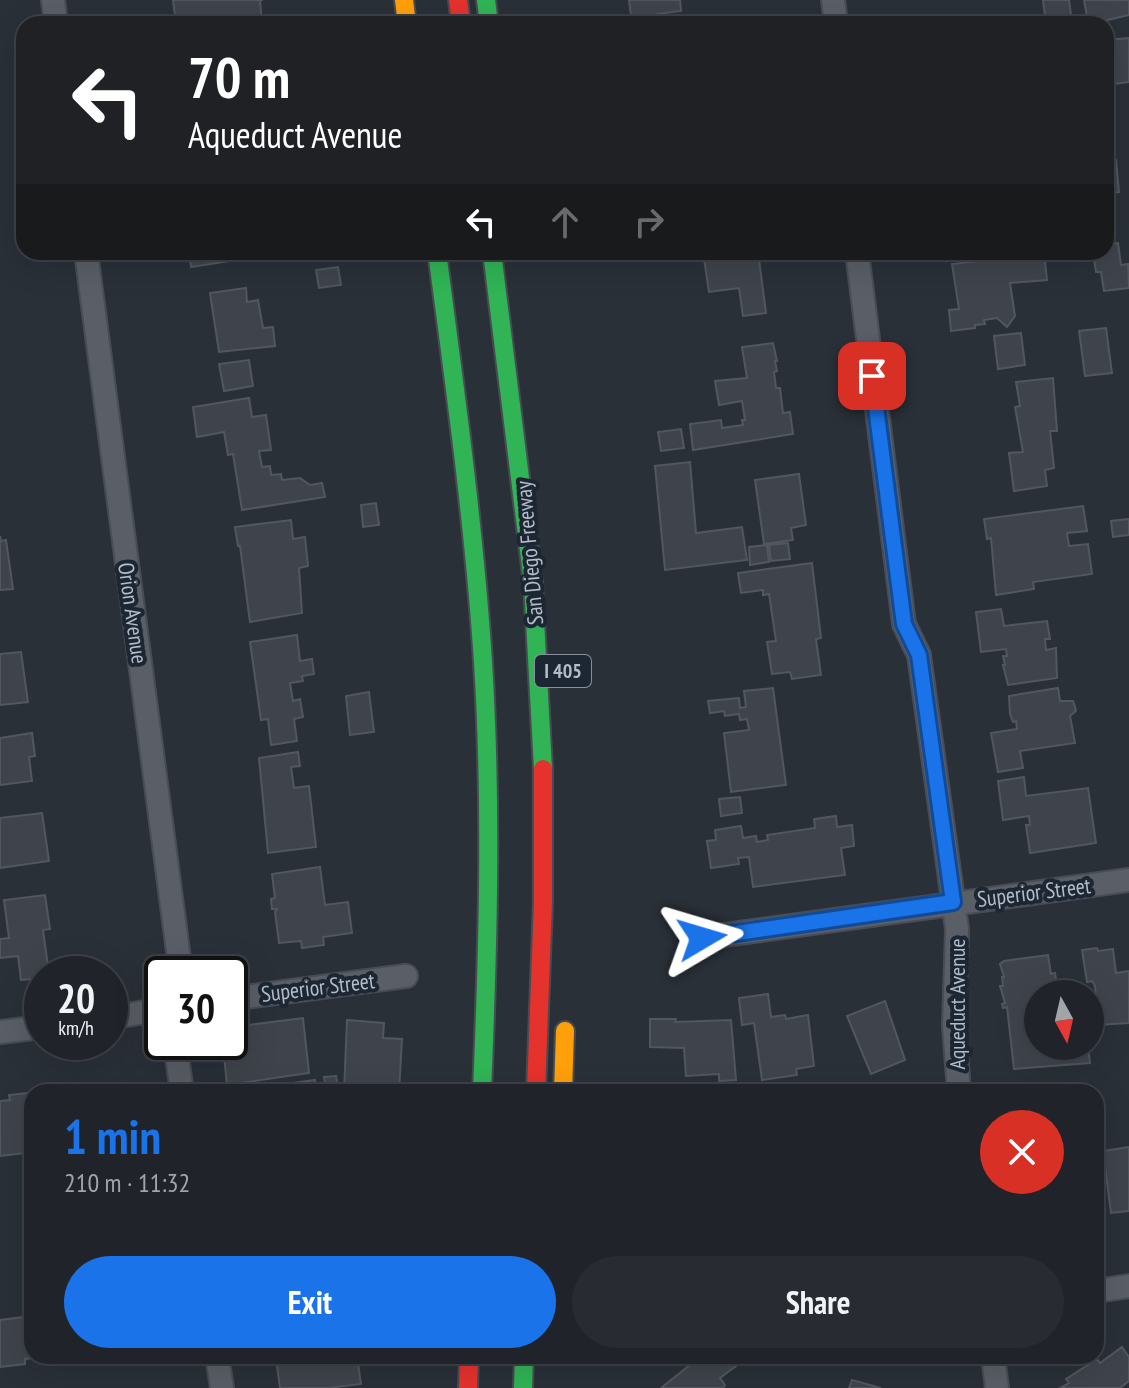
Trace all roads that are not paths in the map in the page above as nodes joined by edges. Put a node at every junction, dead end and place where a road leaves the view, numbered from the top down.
1 (87, 260) edge
2 (438, 260) edge
3 (493, 260) edge
4 (858, 260) edge
5 (481, 315) dead end
6 (507, 519) dead end
7 (1129, 880) edge
8 (953, 902) junction
9 (702, 938) dead end
10 (523, 948) dead end
11 (179, 956) edge
12 (406, 976) dead end
13 (248, 997) edge
14 (566, 1017) dead end
15 (24, 1029) edge
16 (0, 1032) edge
17 (178, 1060) edge
18 (181, 1084) edge
19 (482, 1084) edge
20 (519, 1084) edge
21 (536, 1084) edge
22 (563, 1084) edge
23 (958, 1084) edge
24 (1129, 1286) edge
25 (1104, 1290) edge
26 (218, 1364) edge
27 (469, 1364) edge
28 (507, 1364) edge
29 (524, 1364) edge
30 (994, 1364) edge
31 (222, 1388) edge
32 (468, 1388) edge
33 (506, 1388) edge
34 (523, 1388) edge
35 (997, 1388) edge

1 - 11 street, Orion Avenue
2 - 19 highway
3 - 21 highway
4 - 8 street, Aqueduct Avenue
5 - 6 highway
7 - 8 street, Superior Street
8 - 9 street, Superior Street
8 - 23 street, Aqueduct Avenue
10 - 20 highway
12 - 13 street, Superior Street
14 - 22 highway
15 - 16 street
17 - 18 street
24 - 25 street
26 - 31 street
27 - 32 highway
28 - 33 highway
29 - 34 highway
30 - 35 street

